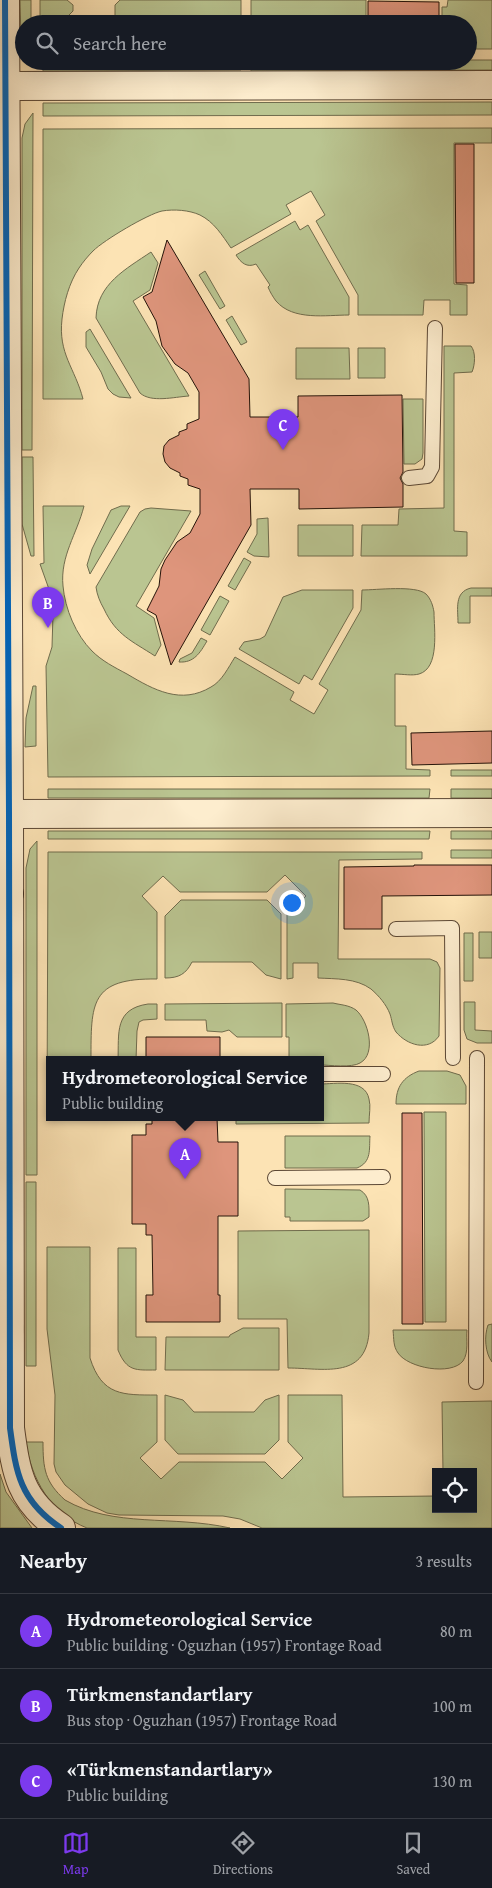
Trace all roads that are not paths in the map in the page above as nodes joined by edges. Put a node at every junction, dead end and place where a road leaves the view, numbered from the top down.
1 (5, 0) edge
2 (492, 85) edge
3 (6, 86) junction
4 (434, 328) dead end
5 (409, 478) dead end
6 (492, 813) edge
7 (9, 814) junction
8 (5, 903) edge
9 (396, 929) dead end
10 (453, 1058) dead end
11 (477, 1058) dead end
12 (324, 1074) edge
13 (383, 1074) dead end
14 (275, 1178) dead end
15 (383, 1178) dead end
16 (4, 1325) edge
17 (476, 1382) dead end
18 (61, 1528) edge

1 - 3 street
2 - 3 street
3 - 7 street
4 - 5 lane
6 - 7 street
7 - 8 street
8 - 16 street
9 - 10 lane
11 - 17 lane
12 - 13 lane
14 - 15 lane
16 - 18 street

